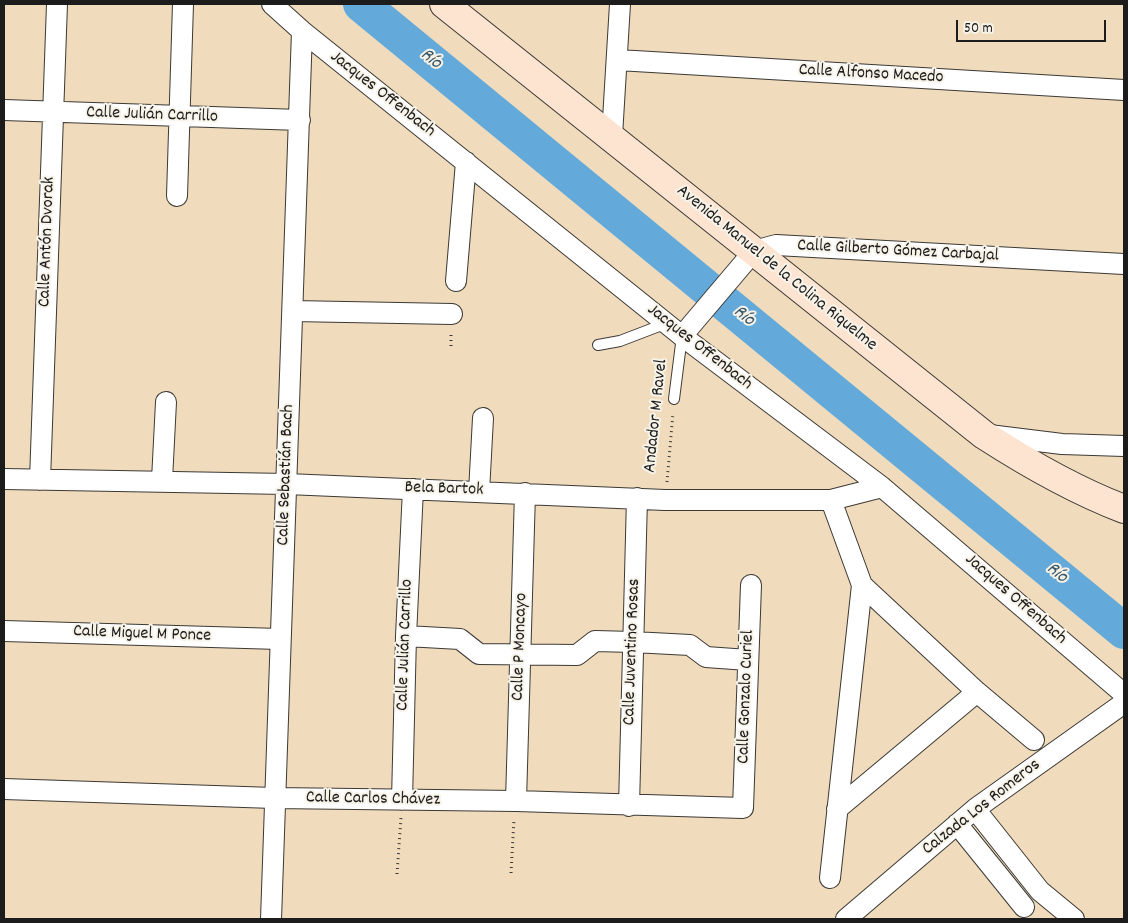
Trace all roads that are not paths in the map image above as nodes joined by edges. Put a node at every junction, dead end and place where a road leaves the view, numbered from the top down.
1 (57, 4) edge
2 (183, 4) edge
3 (272, 4) edge
4 (444, 4) edge
5 (620, 4) edge
6 (302, 31) junction
7 (618, 60) junction
8 (1124, 90) edge
9 (4, 110) edge
10 (53, 112) junction
11 (179, 117) junction
12 (300, 120) junction
13 (612, 136) junction
14 (466, 162) junction
15 (177, 196) dead end
16 (748, 258) junction
17 (1124, 264) edge
18 (456, 281) dead end
19 (293, 311) junction
20 (452, 314) dead end
21 (667, 324) junction
22 (688, 330) junction
23 (598, 346) dead end
24 (674, 399) road end
25 (166, 402) dead end
26 (483, 418) dead end
27 (984, 435) junction
28 (1124, 446) edge
29 (4, 479) edge
30 (40, 480) junction
31 (162, 480) junction
32 (287, 484) junction
33 (882, 486) junction
34 (413, 489) junction
35 (479, 492) junction
36 (525, 494) junction
37 (637, 498) junction
38 (831, 500) junction
39 (1124, 510) edge
40 (751, 585) dead end
41 (862, 585) junction
42 (4, 632) edge
43 (406, 636) junction
44 (280, 639) junction
45 (633, 642) junction
46 (521, 655) junction
47 (748, 660) junction
48 (978, 692) junction
49 (1124, 694) edge
50 (1124, 703) edge
51 (1034, 740) dead end
52 (4, 788) edge
53 (274, 798) junction
54 (402, 800) junction
55 (516, 801) junction
56 (629, 806) junction
57 (743, 808) joint
58 (837, 809) junction
59 (975, 809) junction
60 (957, 824) junction
61 (830, 878) dead end
62 (1040, 891) junction
63 (1018, 913) edge
64 (270, 919) edge
65 (846, 919) edge
66 (1074, 919) edge

1 - 10 street, Calle Antón Dvorak
2 - 11 street
3 - 6 street, Jacques Offenbach
4 - 13 street, Avenida Manuel de la Colina Riquelme
5 - 7 street
6 - 12 street, Calle Sebastián Bach
6 - 14 street, Jacques Offenbach
7 - 8 street, Calle Alfonso Macedo
7 - 13 street
9 - 10 street, Calle Julián Carrillo
10 - 11 street, Calle Julián Carrillo
10 - 30 street, Calle Antón Dvorak
11 - 12 street, Calle Julián Carrillo
11 - 15 street
12 - 19 street, Calle Sebastián Bach
13 - 16 street, Avenida Manuel de la Colina Riquelme
14 - 18 street
14 - 21 street, Jacques Offenbach
16 - 17 street, Calle Gilberto Gómez Carbajal
16 - 22 street
16 - 27 street, Avenida Manuel de la Colina Riquelme
19 - 20 street
19 - 32 street, Calle Sebastián Bach
21 - 22 street, Jacques Offenbach
21 - 23 lane
22 - 24 lane, Andador M Ravel
22 - 33 street, Jacques Offenbach
25 - 31 street
26 - 35 street
27 - 28 street
27 - 39 street, Avenida Manuel de la Colina Riquelme
29 - 30 street, Bela Bartok
30 - 31 street, Bela Bartok
31 - 32 street, Bela Bartok
32 - 34 street, Bela Bartok
32 - 44 street, Calle Sebastián Bach
33 - 38 street, Bela Bartok
33 - 49 street, Jacques Offenbach
34 - 35 street, Bela Bartok
34 - 43 street, Calle Julián Carrillo
35 - 36 street, Bela Bartok
36 - 37 street, Bela Bartok
36 - 46 street, Calle P Moncayo
37 - 38 street, Bela Bartok
37 - 45 street, Calle Juventino Rosas
38 - 41 street
40 - 47 street, Calle Gonzalo Curiel
41 - 48 street
41 - 58 street
42 - 44 street, Calle Miguel M Ponce
43 - 46 street
43 - 54 street, Calle Julián Carrillo
44 - 53 street, Calle Sebastián Bach
45 - 46 street
45 - 47 street
45 - 56 street, Calle Juventino Rosas
46 - 55 street, Calle P Moncayo
47 - 57 street, Calle Gonzalo Curiel
48 - 51 street
48 - 58 street
50 - 59 street, Calzada Los Romeros
52 - 53 street, Calle Carlos Chávez
53 - 54 street, Calle Carlos Chávez
53 - 64 street, Calle Sebastián Bach
54 - 55 street, Calle Carlos Chávez
55 - 56 street, Calle Carlos Chávez
56 - 57 street, Calle Carlos Chávez
58 - 61 street
59 - 60 street, Calzada Los Romeros
59 - 62 street
60 - 63 street
60 - 65 street, Calzada Los Romeros
62 - 63 street
62 - 66 street

